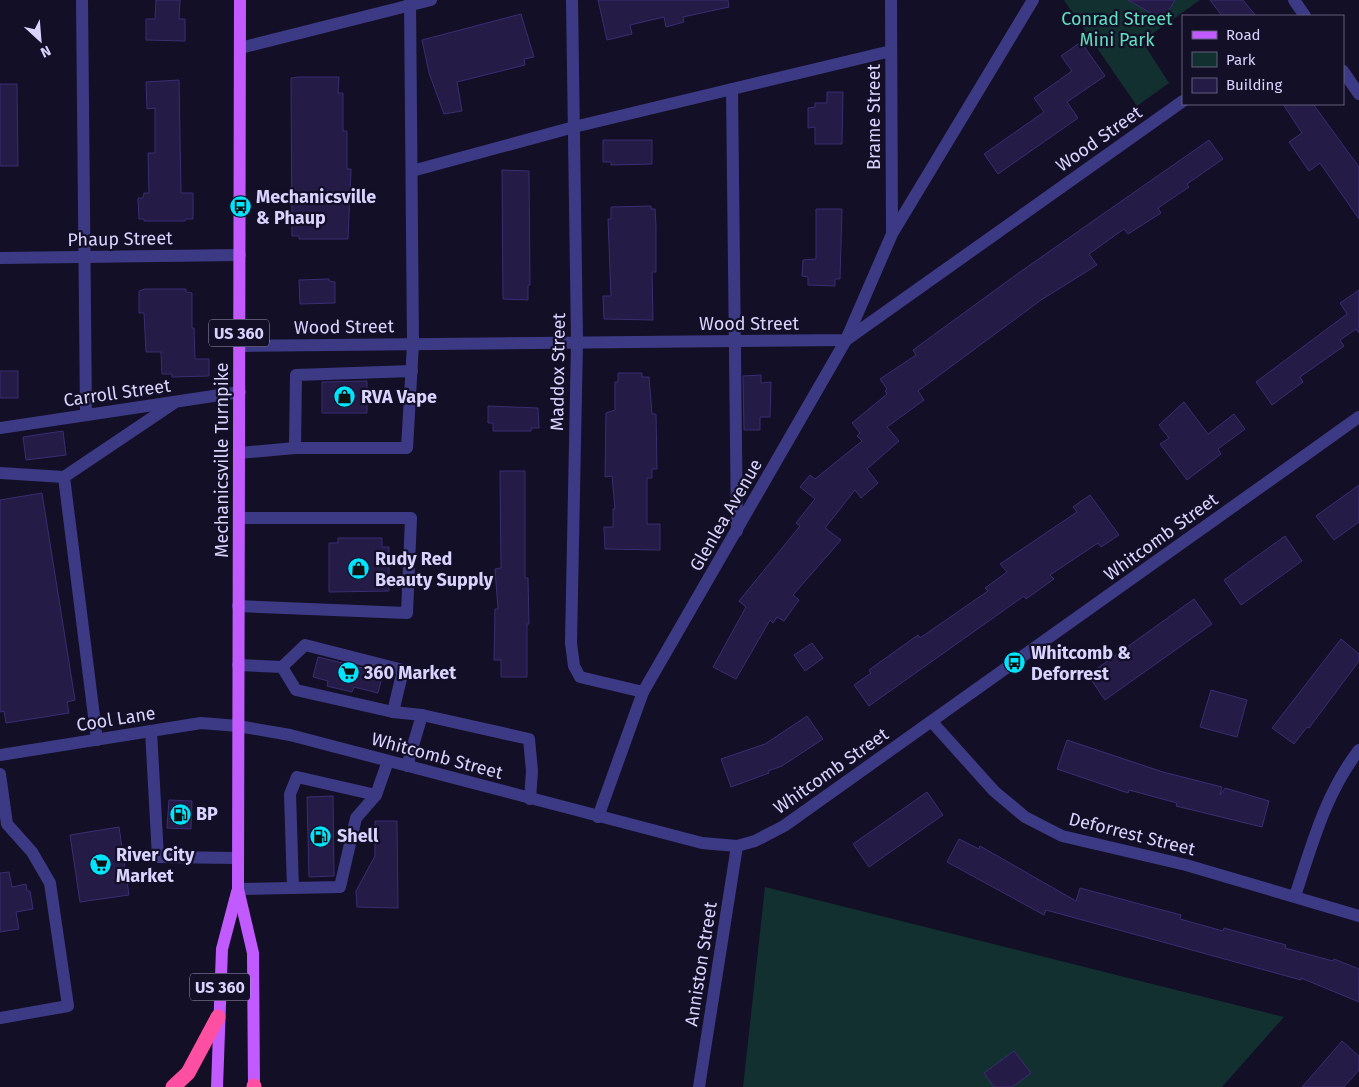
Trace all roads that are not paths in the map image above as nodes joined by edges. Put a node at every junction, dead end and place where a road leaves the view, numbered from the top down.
1 (82, 0) edge
2 (240, 0) edge
3 (432, 0) edge
4 (572, 0) edge
5 (892, 0) edge
6 (1034, 0) edge
7 (1294, 0) edge
8 (410, 3) edge
9 (1303, 15) edge
10 (240, 48) junction
11 (891, 51) junction
12 (1344, 72) edge
13 (732, 89) junction
14 (1359, 94) edge
15 (1182, 102) edge
16 (574, 127) junction
17 (412, 171) junction
18 (892, 234) junction
19 (240, 255) junction
20 (83, 257) junction
21 (0, 258) edge
22 (846, 340) junction
23 (734, 341) junction
24 (576, 342) junction
25 (413, 344) junction
26 (240, 346) junction
27 (412, 371) junction
28 (240, 392) junction
29 (177, 402) junction
30 (86, 415) junction
31 (1359, 417) edge
32 (0, 428) edge
33 (295, 448) junction
34 (239, 453) junction
35 (0, 474) edge
36 (64, 477) junction
37 (239, 518) junction
38 (737, 531) junction
39 (238, 606) junction
40 (238, 665) junction
41 (282, 667) junction
42 (643, 692) junction
43 (393, 712) junction
44 (422, 715) junction
45 (932, 722) junction
46 (238, 726) junction
47 (151, 731) junction
48 (96, 740) junction
49 (1359, 750) edge
50 (0, 755) edge
51 (388, 762) junction
52 (407, 766) junction
53 (0, 774) edge
54 (376, 796) junction
55 (530, 799) junction
56 (598, 817) junction
57 (3, 825) edge
58 (737, 846) junction
59 (238, 858) junction
60 (293, 888) junction
61 (238, 889) junction
62 (1296, 896) junction
63 (1359, 916) edge
64 (218, 1017) junction
65 (0, 1018) edge
66 (173, 1087) edge
67 (217, 1087) edge
68 (254, 1087) edge
69 (699, 1087) edge

1 - 20 street
2 - 10 main road, Mechanicsville Turnpike / US 360
3 - 8 street
4 - 16 street, Maddox Street
5 - 11 street, Brame Street
6 - 18 street, Glenlea Avenue
7 - 9 street
8 - 10 street
8 - 17 street
10 - 19 main road, Mechanicsville Turnpike / US 360
11 - 13 street
11 - 18 street, Brame Street
12 - 14 street
13 - 16 street
13 - 23 street
15 - 22 street, Wood Street
16 - 17 street
16 - 24 street, Maddox Street
17 - 25 street
18 - 22 street, Glenlea Avenue
19 - 20 street, Phaup Street
19 - 26 main road, Mechanicsville Turnpike / US 360
20 - 21 street, Phaup Street
20 - 30 street
22 - 23 street, Wood Street
22 - 38 street, Glenlea Avenue
23 - 24 street, Wood Street
23 - 38 street
24 - 25 street, Wood Street
24 - 42 street, Maddox Street
25 - 26 street, Wood Street
25 - 27 street
26 - 28 main road, Mechanicsville Turnpike / US 360
27 - 33 street
27 - 33 street
28 - 29 street, Carroll Street
28 - 34 main road, Mechanicsville Turnpike / US 360
29 - 30 street, Carroll Street
29 - 36 street
30 - 32 street, Carroll Street
31 - 45 street, Whitcomb Street
33 - 34 street
34 - 37 main road, Mechanicsville Turnpike / US 360
35 - 36 street
36 - 48 street
37 - 39 main road, Mechanicsville Turnpike / US 360
37 - 39 street
38 - 42 street, Glenlea Avenue
39 - 40 main road, Mechanicsville Turnpike / US 360
40 - 41 street
40 - 46 main road, Mechanicsville Turnpike / US 360
41 - 43 street
41 - 43 street
42 - 56 street, Glenlea Avenue
43 - 44 street
44 - 52 street
44 - 55 street
45 - 58 street, Whitcomb Street
45 - 62 street, Deforrest Street
46 - 47 street, Cool Lane
46 - 51 street, Whitcomb Street
46 - 59 main road, Mechanicsville Turnpike / US 360
47 - 48 street, Cool Lane
47 - 59 street
48 - 50 street, Cool Lane
49 - 62 street
51 - 52 street, Whitcomb Street
51 - 54 street
52 - 55 street, Whitcomb Street
53 - 57 street
54 - 60 street
54 - 60 street
55 - 56 street, Whitcomb Street
56 - 58 street, Whitcomb Street
57 - 65 street
58 - 69 street, Anniston Street
59 - 61 main road, Mechanicsville Turnpike / US 360
60 - 61 street
61 - 64 main road, Mechanicsville Turnpike / US 360
61 - 68 main road, Mechanicsville Turnpike / US 360
62 - 63 street, Deforrest Street
64 - 66 highway
64 - 67 main road, Mechanicsville Turnpike / US 360

